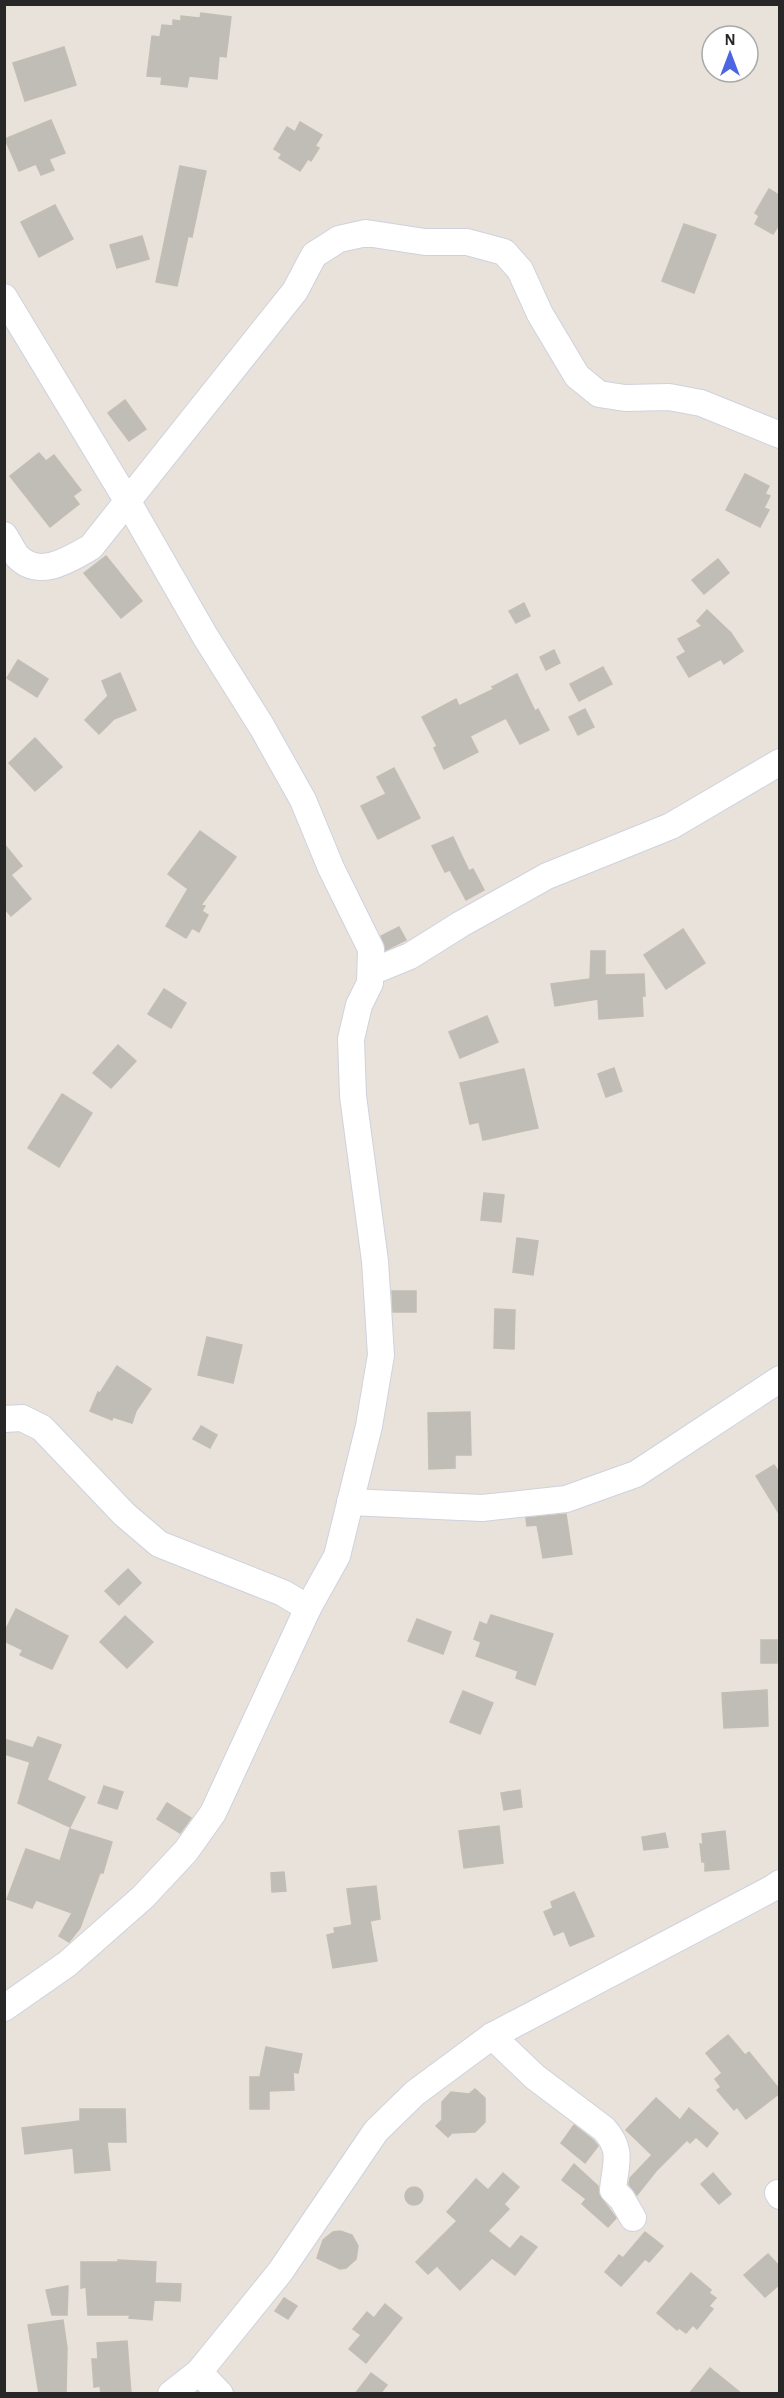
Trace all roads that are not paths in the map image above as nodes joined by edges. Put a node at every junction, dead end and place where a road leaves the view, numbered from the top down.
1 (4, 297) edge
2 (780, 435) edge
3 (128, 502) junction
4 (4, 536) edge
5 (780, 762) edge
6 (372, 972) junction
7 (780, 1379) edge
8 (4, 1419) edge
9 (351, 1502) junction
10 (308, 1608) junction
11 (780, 1883) edge
12 (4, 2008) edge
13 (492, 2036) junction
14 (633, 2218) dead end
15 (199, 2372) junction
16 (171, 2394) edge
17 (220, 2394) edge

1 - 3 street
2 - 3 street
3 - 4 street
3 - 6 street
5 - 6 street
6 - 9 street
7 - 9 street
8 - 10 street
9 - 10 street
10 - 12 street
11 - 13 street
13 - 14 street
13 - 15 street
15 - 16 street
15 - 17 street

